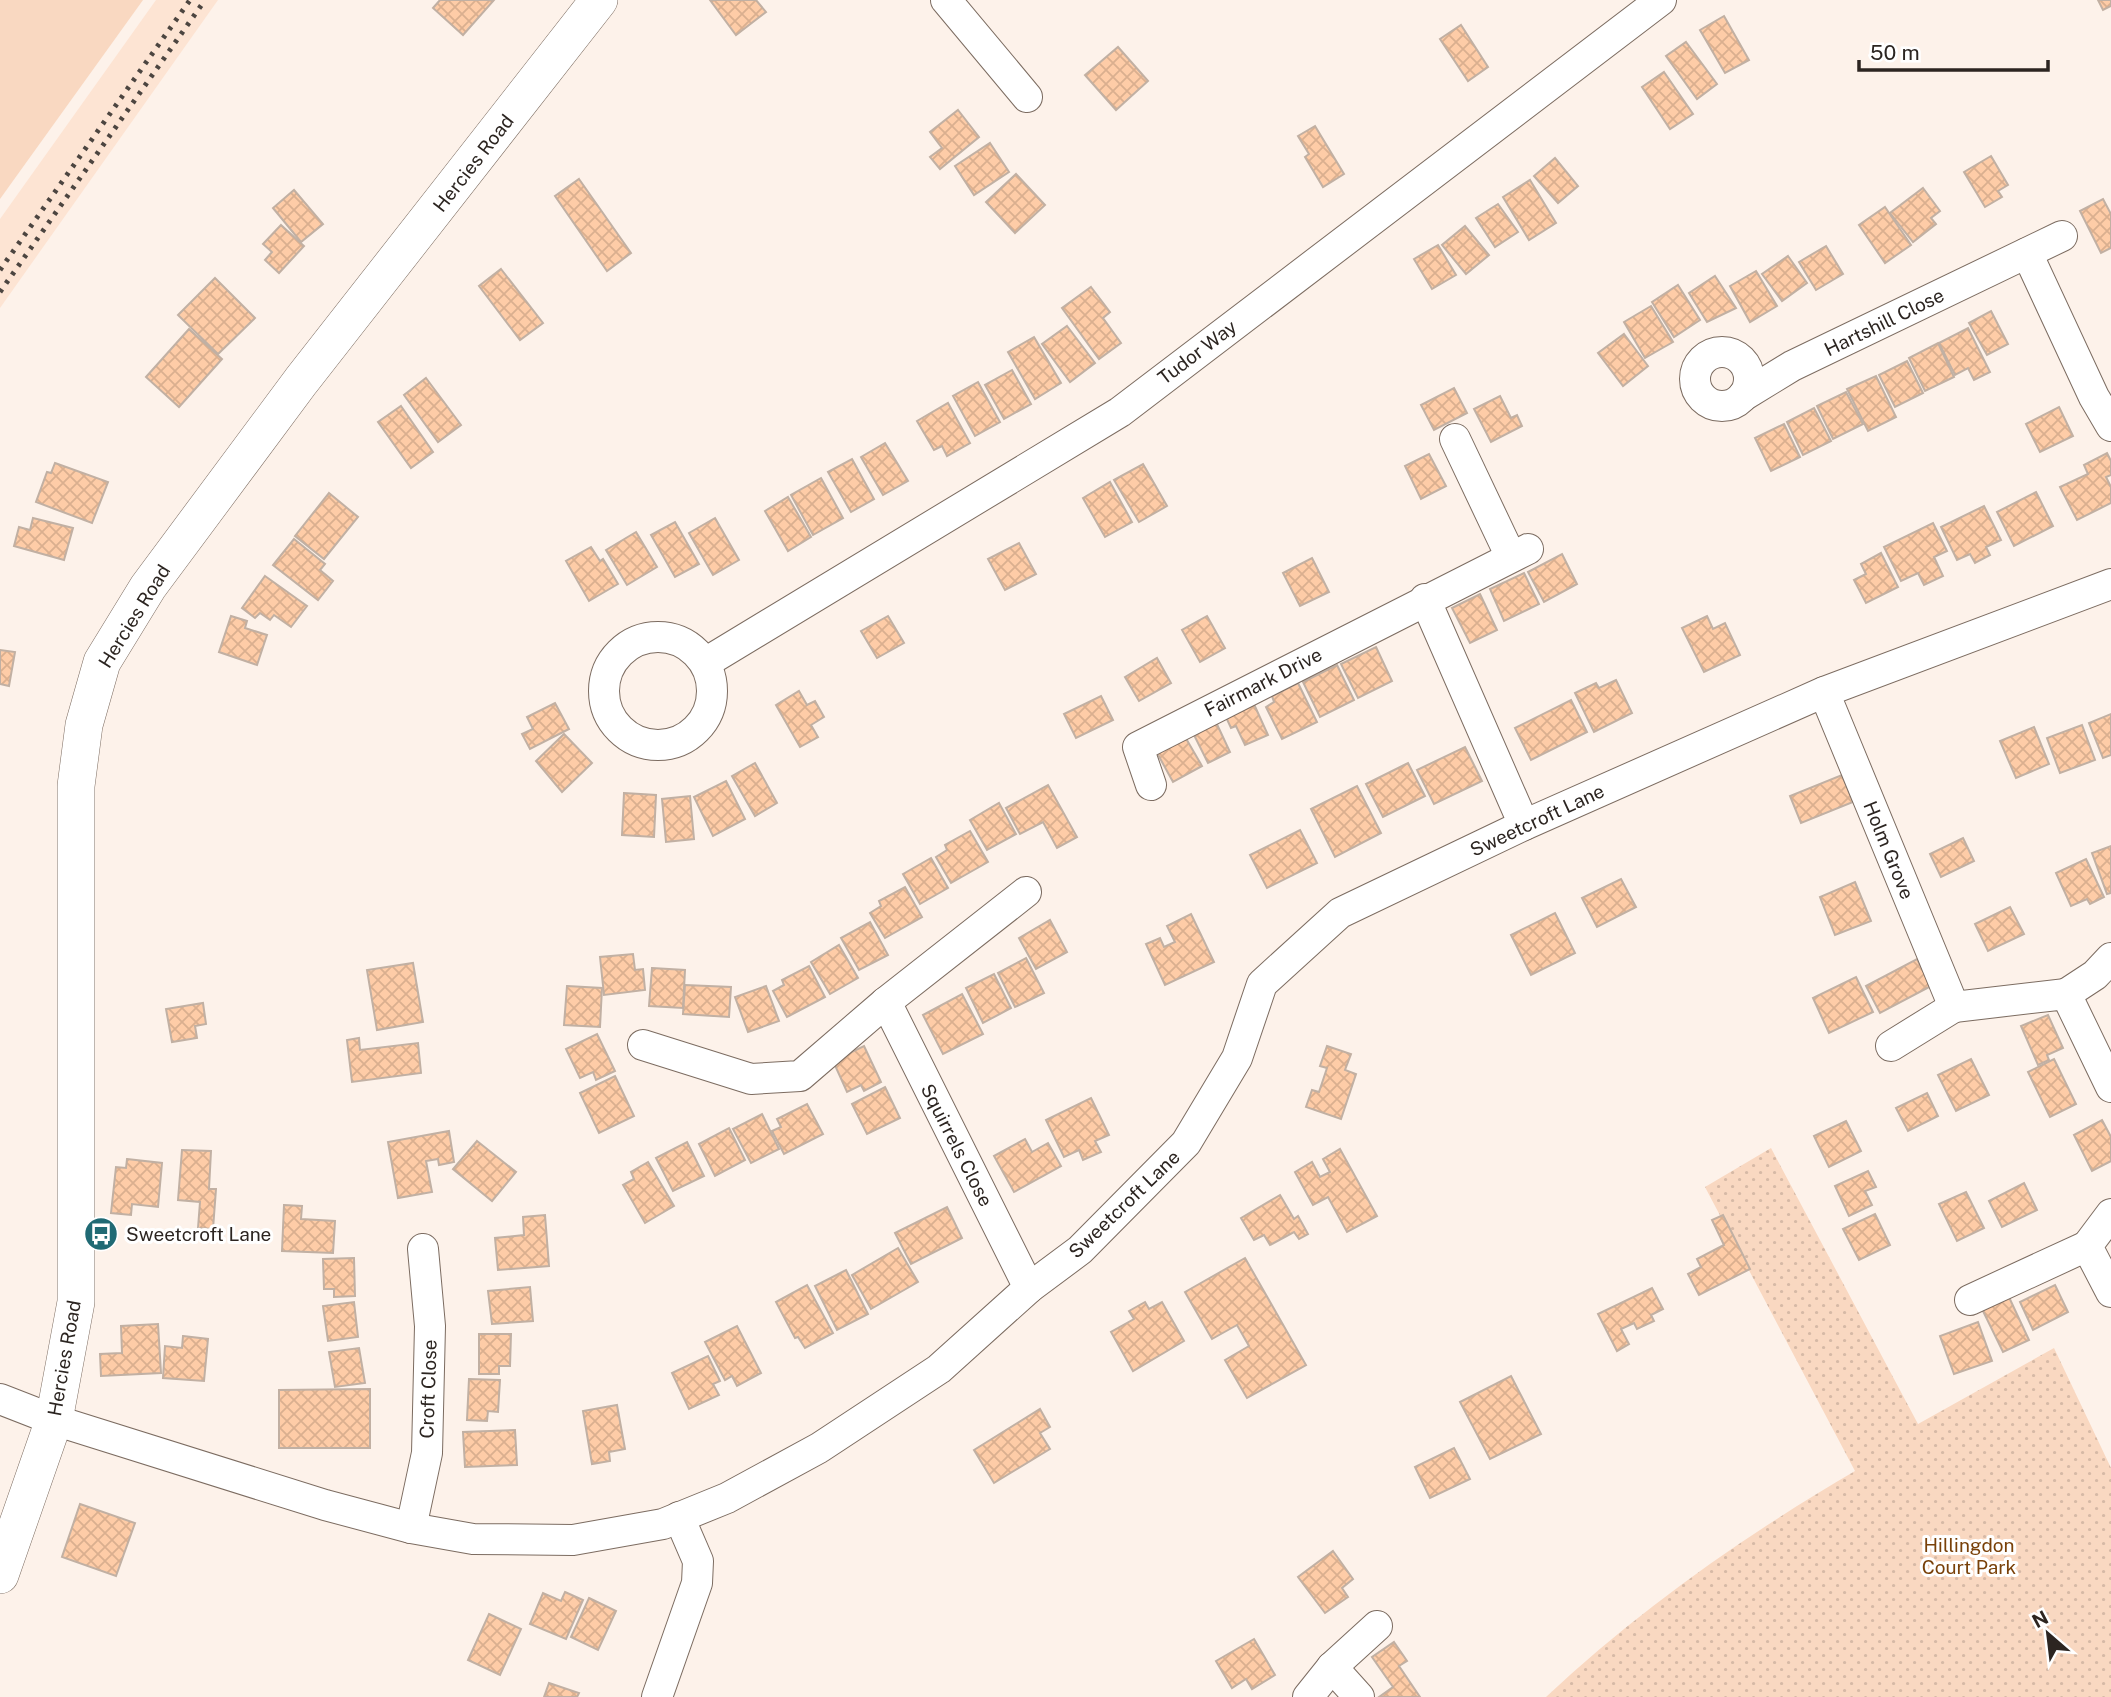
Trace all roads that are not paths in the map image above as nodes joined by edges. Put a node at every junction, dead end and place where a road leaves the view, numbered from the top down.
1 (599, 0) edge
2 (946, 0) edge
3 (1661, 0) edge
4 (1027, 97) dead end
5 (2062, 236) dead end
6 (2027, 253) junction
7 (1743, 396) dead end
8 (2111, 426) edge
9 (1455, 439) dead end
10 (2111, 584) edge
11 (1425, 599) junction
12 (705, 663) dead end
13 (1824, 692) junction
14 (1151, 785) dead end
15 (1524, 825) junction
16 (1026, 892) dead end
17 (2111, 958) edge
18 (2066, 994) junction
19 (886, 1002) junction
20 (1954, 1007) junction
21 (643, 1045) dead end
22 (1891, 1046) dead end
23 (2111, 1087) edge
24 (2111, 1214) edge
25 (2087, 1246) junction
26 (423, 1249) dead end
27 (1029, 1288) junction
28 (2111, 1292) edge
29 (1970, 1300) dead end
30 (0, 1399) edge
31 (54, 1420) junction
32 (679, 1517) junction
33 (411, 1528) junction
34 (0, 1575) edge
35 (1377, 1626) dead end
36 (1332, 1667) junction
37 (657, 1697) edge
38 (1308, 1697) edge
39 (1359, 1697) edge

1 - 31 street, Hercies Road
2 - 4 street
3 - 12 street, Tudor Way
5 - 6 street, Hartshill Close
6 - 7 street, Hartshill Close
6 - 8 street
9 - 11 street, Fairmark Drive
10 - 13 street, Sweetcroft Lane
11 - 14 street, Fairmark Drive
11 - 15 street
13 - 15 street, Sweetcroft Lane
13 - 20 street, Holm Grove
15 - 27 street, Sweetcroft Lane
16 - 19 street
17 - 18 street
18 - 20 street
18 - 23 street
19 - 21 street
19 - 27 street, Squirrels Close
20 - 22 street
24 - 25 street
25 - 28 street
25 - 29 street
26 - 33 street, Croft Close
27 - 32 street, Sweetcroft Lane
30 - 31 street, Sweetcroft Lane
31 - 33 street, Sweetcroft Lane
31 - 34 street, Hercies Road
32 - 33 street, Sweetcroft Lane
32 - 37 street
35 - 36 street
36 - 38 street
36 - 39 street

